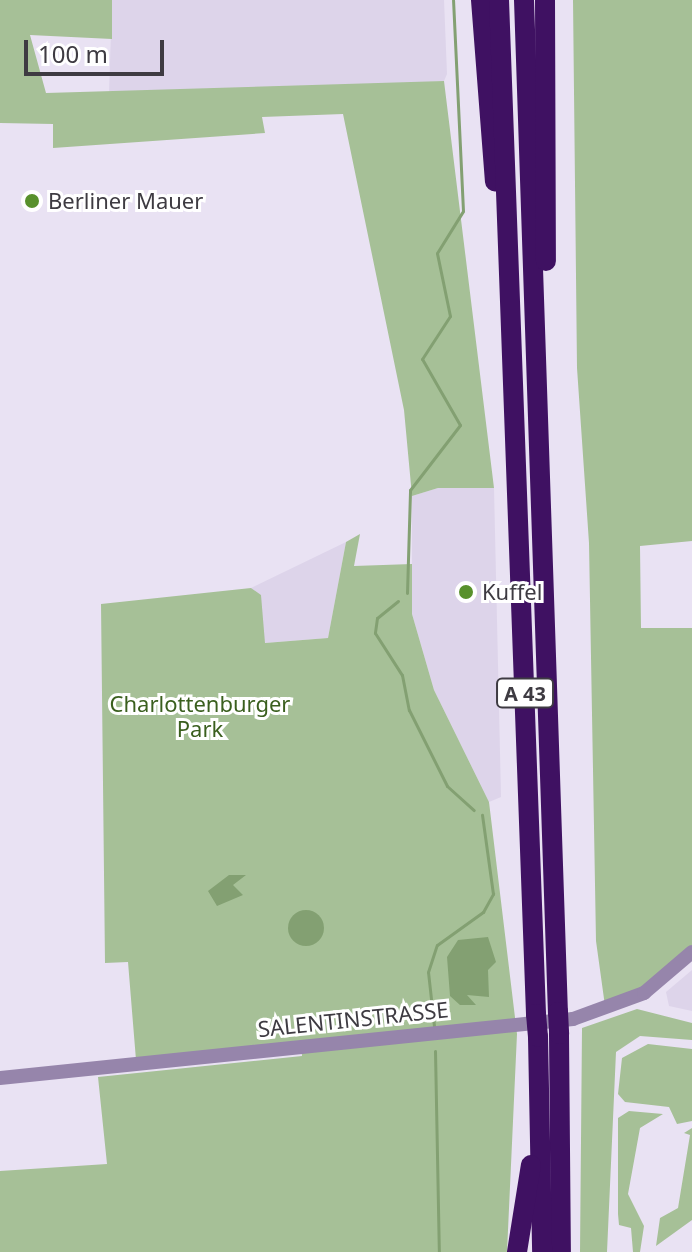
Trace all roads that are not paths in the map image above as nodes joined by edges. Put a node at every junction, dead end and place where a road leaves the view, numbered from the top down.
1 (481, 0) edge
2 (499, 0) edge
3 (524, 0) edge
4 (545, 0) edge
5 (512, 304) junction
6 (540, 373) junction
7 (692, 952) edge
8 (0, 1078) edge
9 (539, 1082) junction
10 (517, 1252) edge
11 (542, 1252) edge
12 (561, 1252) edge

1 - 5 highway
2 - 5 highway, A 43
3 - 6 highway, A 43
4 - 6 highway
5 - 9 highway, A 43, bridge
6 - 12 highway, A 43, bridge
7 - 8 street, SALENTINSTRASSE
9 - 10 highway
9 - 11 highway, A 43

